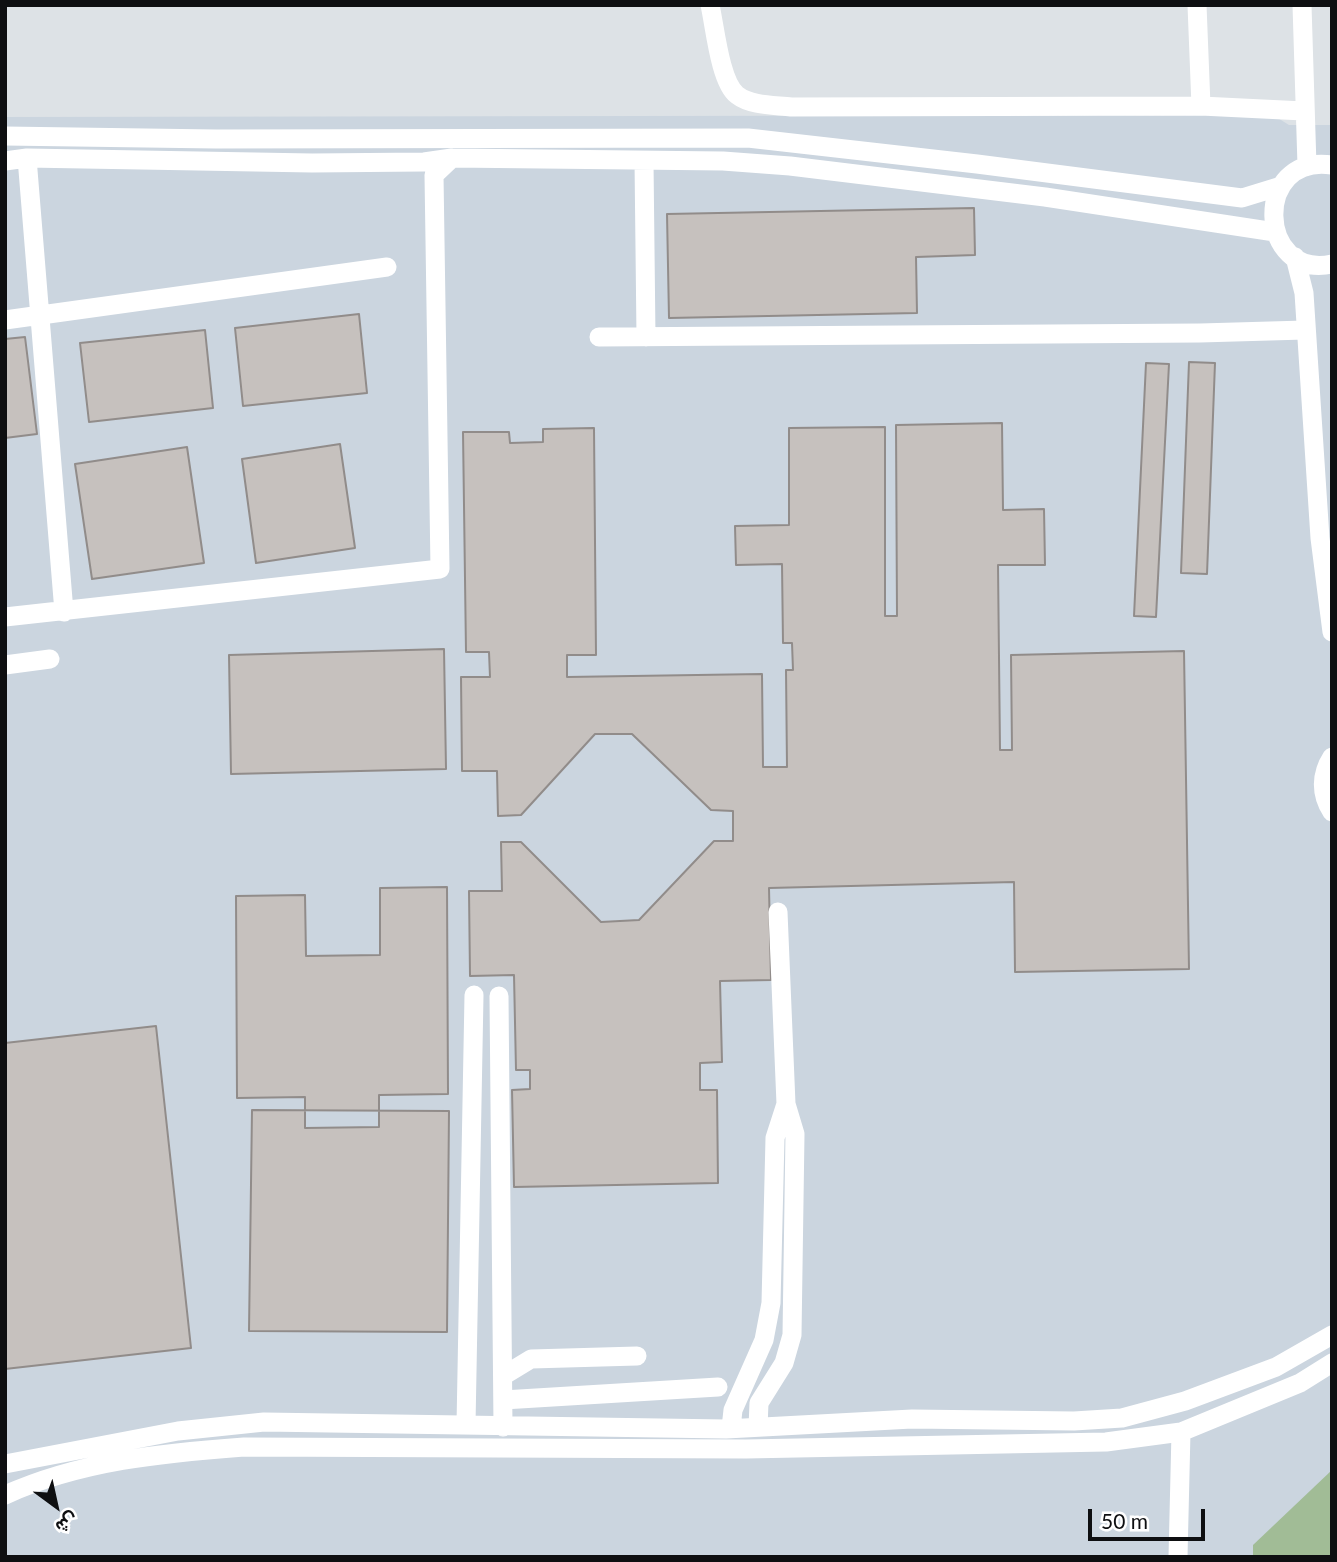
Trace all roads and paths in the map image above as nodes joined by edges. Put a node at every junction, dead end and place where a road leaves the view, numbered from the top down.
1 (710, 5) edge
2 (1197, 5) edge
3 (1302, 5) edge
4 (1201, 106) junction
5 (1304, 111) junction
6 (5, 136) edge
7 (27, 158) junction
8 (452, 158) junction
9 (5, 161) edge
10 (644, 161) junction
11 (1332, 165) edge
12 (1307, 166) junction
13 (1108, 181) junction
14 (1282, 186) junction
15 (1105, 206) junction
16 (1275, 232) junction
17 (1295, 257) junction
18 (1332, 264) edge
19 (387, 267) dead end
20 (40, 316) junction
21 (5, 320) edge
22 (1305, 330) junction
23 (599, 337) dead end
24 (646, 337) junction
25 (64, 612) junction
26 (5, 617) edge
27 (1332, 632) edge
28 (50, 659) dead end
29 (5, 665) edge
30 (1332, 757) edge
31 (1332, 812) edge
32 (778, 912) dead end
33 (474, 995) dead end
34 (499, 996) dead end
35 (786, 1104) junction
36 (1332, 1335) edge
37 (637, 1356) dead end
38 (1332, 1363) edge
39 (503, 1376) junction
40 (718, 1387) dead end
41 (503, 1400) junction
42 (466, 1425) junction
43 (503, 1427) junction
44 (758, 1427) junction
45 (731, 1428) junction
46 (1181, 1432) junction
47 (5, 1464) edge
48 (5, 1495) edge
49 (1178, 1557) edge

1 - 4 street
2 - 4 street
3 - 5 street
4 - 5 street
5 - 12 street
6 - 13 street
7 - 8 street
7 - 9 street
7 - 20 street
8 - 10 street
8 - 25 street
10 - 15 street
10 - 24 street
11 - 12 street
12 - 14 street
13 - 14 street
13 - 15 street
14 - 16 street
15 - 16 street
16 - 17 street
17 - 18 street
17 - 22 street
19 - 20 street
20 - 21 street
20 - 25 street
22 - 24 street
22 - 27 street
23 - 24 street
25 - 26 street
28 - 29 street
30 - 31 street
32 - 35 street
33 - 42 street
34 - 39 street
35 - 44 street
35 - 45 street
36 - 44 street
37 - 39 street
38 - 46 street
39 - 41 street
40 - 41 street
41 - 43 street
42 - 43 street
42 - 47 street
43 - 45 street
44 - 45 street
46 - 48 street
46 - 49 street

